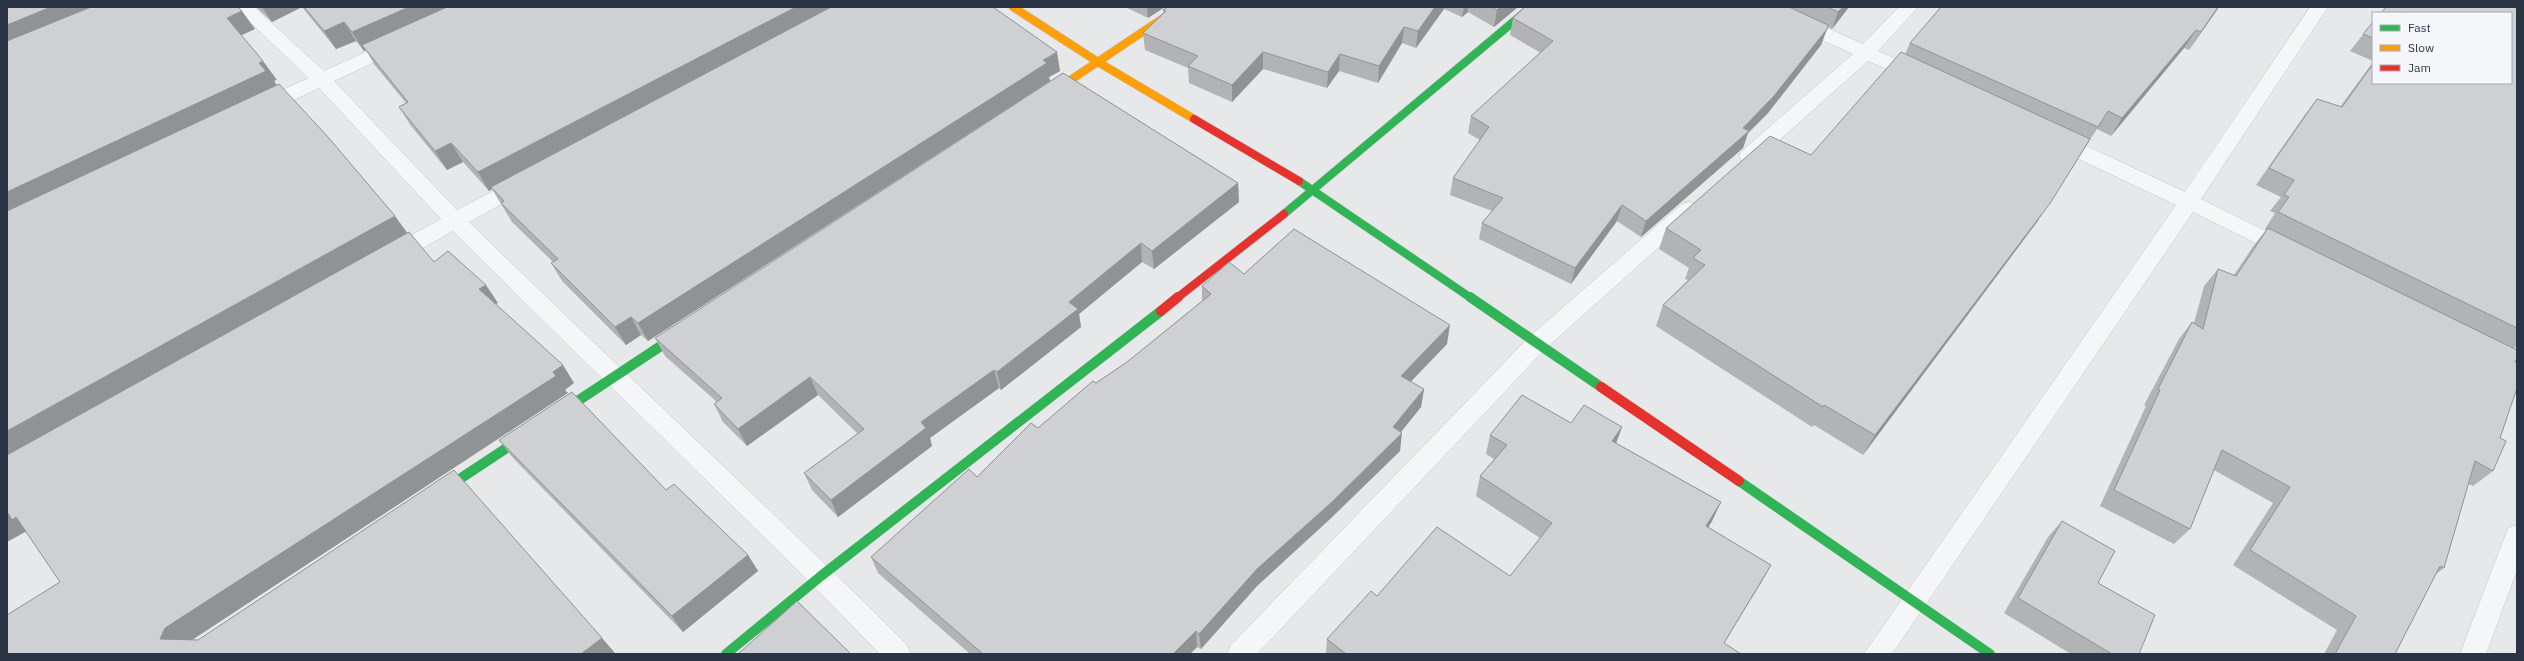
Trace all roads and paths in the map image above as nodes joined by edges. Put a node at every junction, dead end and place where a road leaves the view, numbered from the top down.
1 (242, 7) edge
2 (1013, 7) edge
3 (1180, 7) edge
4 (1531, 7) edge
5 (1765, 7) edge
6 (1909, 7) edge
7 (2319, 7) edge
8 (416, 36) edge
9 (1866, 52) junction
10 (1098, 62) junction
11 (321, 79) junction
12 (1931, 82) edge
13 (1038, 101) edge
14 (242, 117) edge
15 (2038, 132) edge
16 (1735, 168) edge
17 (539, 175) edge
18 (1315, 190) junction
19 (1705, 195) edge
20 (2189, 202) junction
21 (454, 220) junction
22 (2303, 258) edge
23 (372, 267) edge
24 (692, 326) edge
25 (1538, 342) junction
26 (613, 377) junction
27 (428, 500) edge
28 (2517, 536) edge
29 (822, 576) junction
30 (1912, 603) junction
31 (726, 654) edge
32 (898, 654) edge
33 (1240, 654) edge
34 (1877, 654) edge
35 (1990, 654) edge
36 (2473, 654) edge

1 - 11 street
2 - 10 street
3 - 10 street
4 - 18 street
5 - 9 street
6 - 9 street
7 - 20 street
8 - 11 street
9 - 12 street
9 - 16 street
10 - 13 street
10 - 18 street
11 - 14 street
11 - 21 street
15 - 20 street
17 - 21 street
18 - 25 street
18 - 29 street
19 - 25 street
20 - 22 street
20 - 30 street
21 - 23 street
21 - 26 street
24 - 26 street
25 - 30 street
25 - 33 street
26 - 27 street
26 - 29 street
28 - 36 street
29 - 31 street
29 - 32 street
30 - 34 street
30 - 35 street

